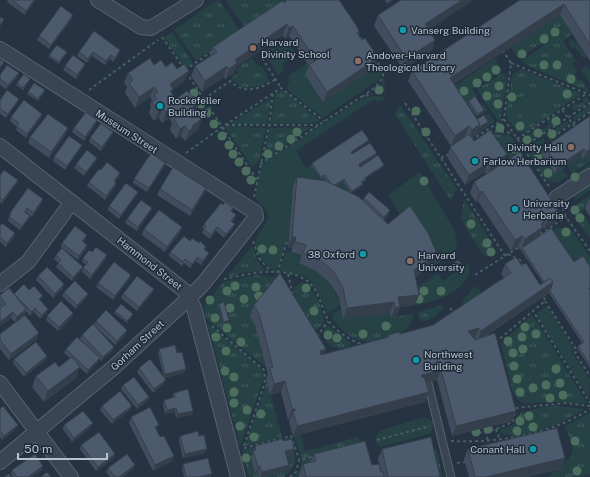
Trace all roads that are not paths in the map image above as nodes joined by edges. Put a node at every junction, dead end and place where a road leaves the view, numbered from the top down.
1 (98, 0) edge
2 (196, 0) edge
3 (0, 49) edge
4 (0, 146) edge
5 (590, 176) edge
6 (556, 198) road end
7 (72, 202) junction
8 (254, 207) joint
9 (0, 284) edge
10 (189, 298) junction
11 (0, 383) edge
12 (428, 383) edge
13 (37, 432) junction
14 (0, 462) edge
15 (71, 477) edge
16 (238, 477) edge
17 (451, 477) edge

1 - 2 street
3 - 8 street, Museum Street
4 - 7 street, Hammond Street
5 - 6 street
7 - 9 street
7 - 10 street, Hammond Street
8 - 10 street, Gorham Street
10 - 13 street, Gorham Street
10 - 16 street, Hammond Street
11 - 13 street
12 - 17 lane
13 - 14 street, Gorham Street
13 - 15 street

